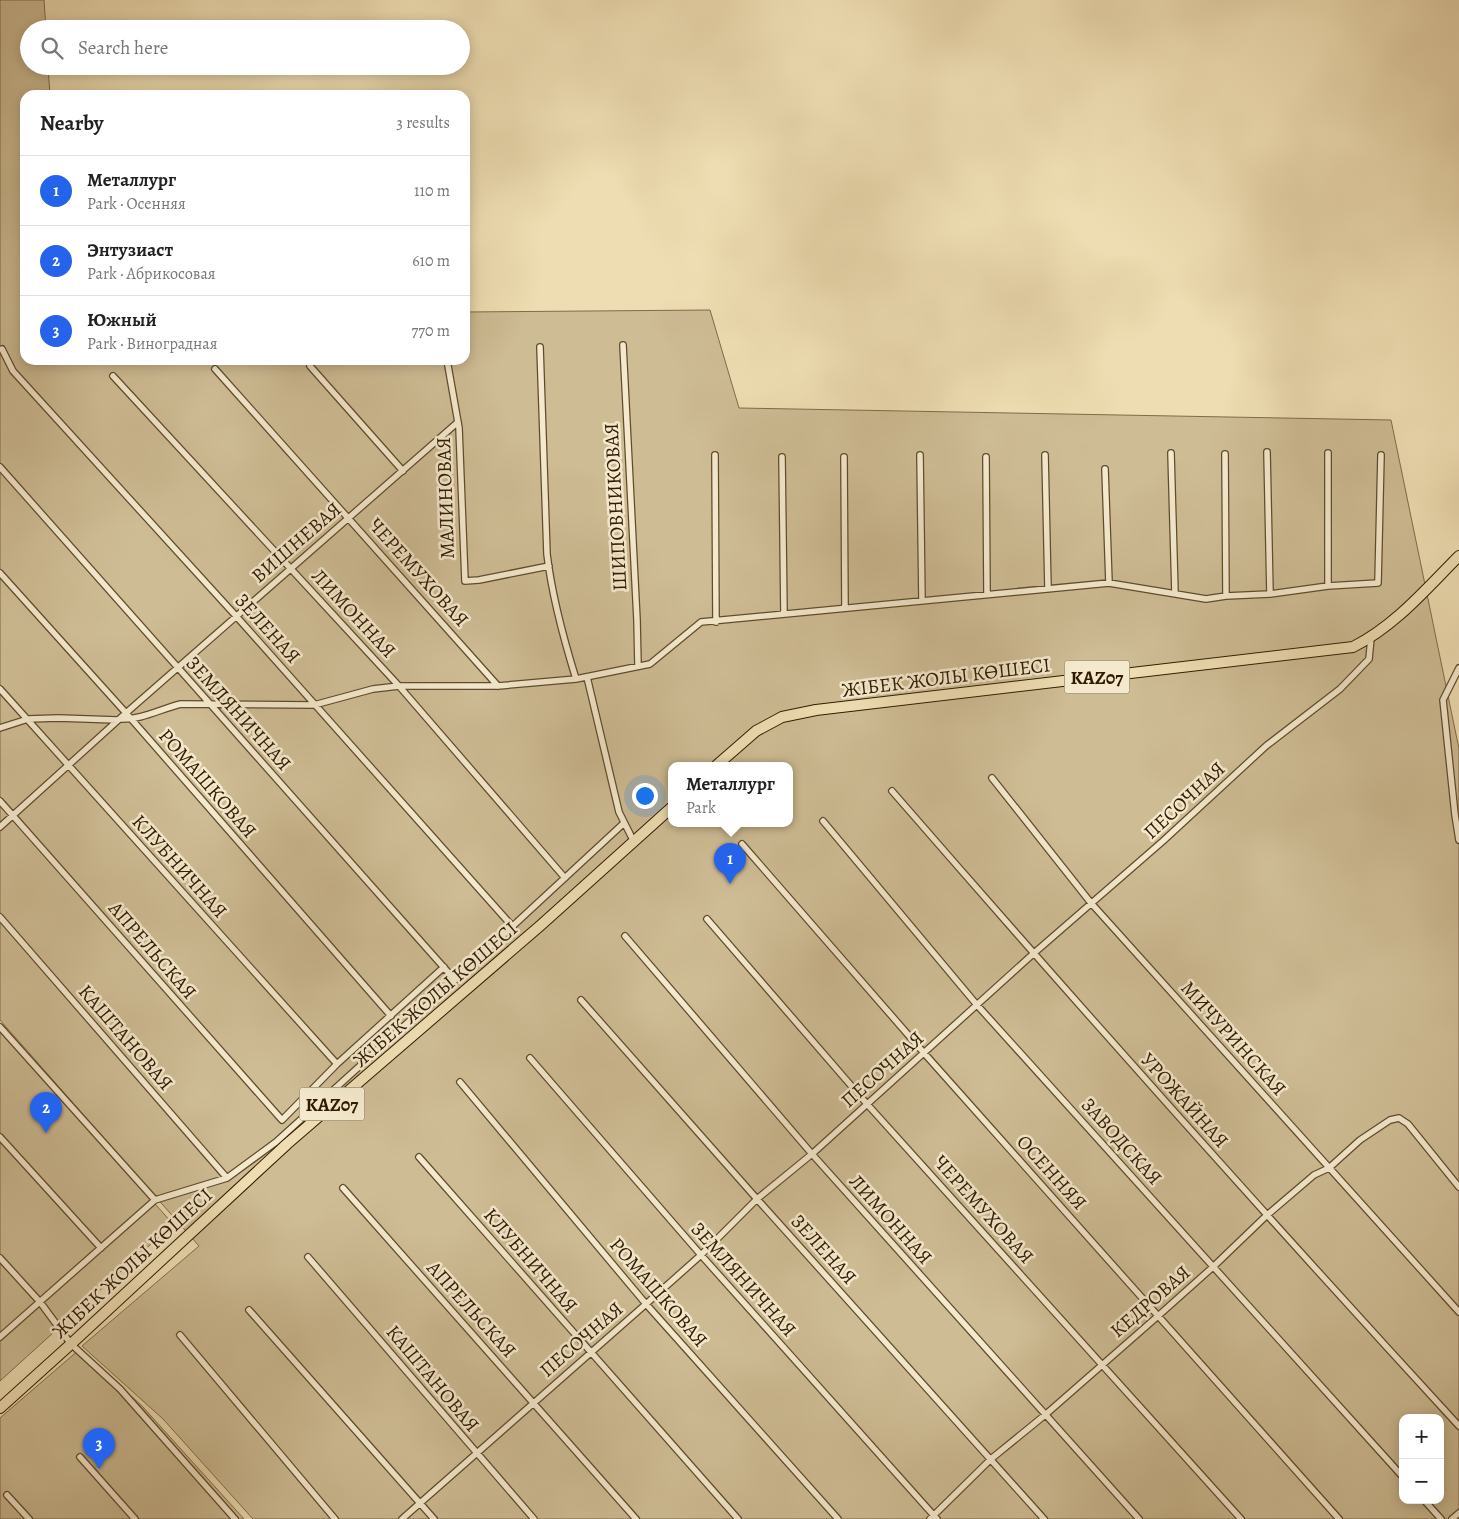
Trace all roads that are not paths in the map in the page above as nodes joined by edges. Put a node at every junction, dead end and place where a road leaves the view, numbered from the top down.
1 (623, 345) dead end
2 (540, 348) dead end
3 (2, 349) dead end
4 (448, 365) edge
5 (310, 366) dead end
6 (215, 369) dead end
7 (114, 376) dead end
8 (458, 422) junction
9 (1267, 452) dead end
10 (1171, 453) dead end
11 (1328, 453) dead end
12 (1225, 454) dead end
13 (715, 455) dead end
14 (920, 455) dead end
15 (1045, 455) dead end
16 (1381, 455) dead end
17 (844, 456) dead end
18 (782, 457) dead end
19 (986, 457) dead end
20 (0, 467) edge
21 (1105, 468) dead end
22 (403, 471) junction
23 (349, 518) junction
24 (1459, 556) edge
25 (549, 566) junction
26 (292, 569) junction
27 (0, 573) edge
28 (1109, 583) junction
29 (1328, 586) junction
30 (1048, 589) junction
31 (1175, 593) junction
32 (987, 594) junction
33 (1270, 594) junction
34 (1226, 596) junction
35 (922, 601) junction
36 (845, 608) junction
37 (784, 614) junction
38 (236, 616) junction
39 (716, 622) junction
40 (1371, 638) junction
41 (638, 666) junction
42 (178, 668) junction
43 (1459, 668) edge
44 (587, 677) junction
45 (576, 679) junction
46 (400, 686) junction
47 (498, 686) junction
48 (0, 689) edge
49 (210, 704) junction
50 (314, 705) junction
51 (126, 713) junction
52 (28, 719) junction
53 (119, 720) junction
54 (131, 720) junction
55 (0, 728) edge
56 (720, 762) edge
57 (68, 766) junction
58 (992, 778) dead end
59 (892, 791) dead end
60 (0, 801) edge
61 (668, 811) edge
62 (13, 816) junction
63 (823, 822) dead end
64 (624, 823) junction
65 (0, 827) edge
66 (1459, 840) edge
67 (634, 842) junction
68 (742, 844) dead end
69 (565, 878) junction
70 (1092, 903) junction
71 (0, 917) edge
72 (707, 919) dead end
73 (512, 927) junction
74 (625, 936) dead end
75 (1033, 954) junction
76 (444, 966) junction
77 (455, 980) junction
78 (581, 1000) dead end
79 (978, 1004) junction
80 (391, 1016) junction
81 (0, 1027) edge
82 (924, 1053) junction
83 (530, 1058) dead end
84 (337, 1064) junction
85 (460, 1082) dead end
86 (868, 1104) junction
87 (0, 1136) edge
88 (812, 1154) junction
89 (419, 1156) dead end
90 (1328, 1168) junction
91 (227, 1178) junction
92 (1459, 1187) edge
93 (343, 1188) dead end
94 (757, 1198) junction
95 (155, 1200) junction
96 (1266, 1216) junction
97 (101, 1248) junction
98 (701, 1255) junction
99 (308, 1257) dead end
100 (0, 1258) edge
101 (1214, 1266) junction
102 (40, 1302) junction
103 (646, 1304) junction
104 (249, 1310) dead end
105 (1459, 1312) edge
106 (1158, 1316) junction
107 (180, 1335) dead end
108 (0, 1337) edge
109 (71, 1344) junction
110 (590, 1352) junction
111 (1102, 1364) junction
112 (533, 1403) junction
113 (0, 1408) edge
114 (1046, 1415) junction
115 (1459, 1426) edge
116 (476, 1454) junction
117 (80, 1457) dead end
118 (991, 1459) junction
119 (1399, 1473) edge
120 (7, 1496) dead end
121 (420, 1503) junction
122 (1428, 1504) edge
123 (1459, 1513) edge
124 (934, 1518) edge
125 (29, 1519) edge
126 (135, 1519) edge
127 (235, 1519) edge
128 (335, 1519) edge
129 (402, 1519) edge
130 (434, 1519) edge
131 (534, 1519) edge
132 (636, 1519) edge
133 (738, 1519) edge
134 (838, 1519) edge
135 (1044, 1519) edge
136 (1139, 1519) edge
137 (1241, 1519) edge
138 (1340, 1519) edge
139 (1441, 1519) edge
140 (1452, 1519) edge

1 - 41 street, ШИПОВНИКОВАЯ
2 - 25 street
3 - 38 street, ЗЕЛЕНАЯ
4 - 8 street, МАЛИНОВАЯ
5 - 22 street
6 - 23 street, ЧЕРЕМУХОВАЯ
7 - 26 street, ЛИМОННАЯ
8 - 22 street, ВИШНЕВАЯ
8 - 25 street, МАЛИНОВАЯ
9 - 33 street
10 - 31 street
11 - 29 street
12 - 34 street
13 - 39 street
14 - 35 street
15 - 30 street
16 - 29 street
17 - 36 street
18 - 37 street
19 - 32 street
20 - 42 street, ЗЕМЛЯНИЧНАЯ
21 - 28 street
22 - 23 street, ВИШНЕВАЯ
23 - 26 street, ВИШНЕВАЯ
23 - 47 street, ЧЕРЕМУХОВАЯ
24 - 40 highway, ЖІБЕК ЖОЛЫ КӨШЕСІ / KAZ07
25 - 45 street
26 - 38 street, ВИШНЕВАЯ
26 - 46 street, ЛИМОННАЯ
27 - 51 street, РОМАШКОВАЯ
28 - 30 street
28 - 31 street
29 - 33 street
30 - 32 street
31 - 34 street
32 - 35 street
33 - 34 street
35 - 36 street
36 - 37 street
37 - 39 street
38 - 42 street, ВИШНЕВАЯ
38 - 50 street, ЗЕЛЕНАЯ
39 - 41 street
40 - 56 highway, ЖІБЕК ЖОЛЫ КӨШЕСІ / KAZ07
40 - 70 street, ПЕСОЧНАЯ
41 - 44 street
42 - 49 street, ЗЕМЛЯНИЧНАЯ
42 - 51 street, ВИШНЕВАЯ
43 - 66 street
44 - 45 street
44 - 64 street
45 - 47 street
46 - 47 street
46 - 50 street
46 - 69 street, ЛИМОННАЯ
48 - 52 street, КЛУБНИЧНАЯ
49 - 50 street
49 - 54 street
49 - 76 street, ЗЕМЛЯНИЧНАЯ
50 - 73 street, ЗЕЛЕНАЯ
51 - 53 street, ВИШНЕВАЯ
51 - 54 street, РОМАШКОВАЯ
52 - 53 street
52 - 55 street
52 - 57 street, КЛУБНИЧНАЯ
53 - 54 street
53 - 57 street, ВИШНЕВАЯ
54 - 80 street, РОМАШКОВАЯ
57 - 62 street, ВИШНЕВАЯ
57 - 84 street, КЛУБНИЧНАЯ
58 - 70 street, МИЧУРИНСКАЯ
59 - 75 street, УРОЖАЙНАЯ
60 - 62 street, АПРЕЛЬСКАЯ
61 - 67 highway, ЖІБЕК ЖОЛЫ КӨШЕСІ / KAZ07
62 - 65 street, ВИШНЕВАЯ
62 - 84 street, АПРЕЛЬСКАЯ
63 - 79 street, ЗАВОДСКАЯ
64 - 67 street
64 - 69 street
67 - 109 highway, ЖІБЕК ЖОЛЫ КӨШЕСІ / KAZ07
68 - 82 street, ОСЕННЯЯ
69 - 73 street
70 - 75 street, ПЕСОЧНАЯ
70 - 90 street, МИЧУРИНСКАЯ
71 - 91 street, КАШТАНОВАЯ
72 - 86 street, ЧЕРЕМУХОВАЯ
73 - 77 street
74 - 88 street, ЛИМОННАЯ
75 - 79 street, ПЕСОЧНАЯ
75 - 96 street, УРОЖАЙНАЯ
76 - 77 street, ЗЕМЛЯНИЧНАЯ
76 - 80 street
77 - 91 street
78 - 94 street, ЗЕЛЕНАЯ
79 - 82 street, ПЕСОЧНАЯ
79 - 101 street, ЗАВОДСКАЯ
80 - 84 street
81 - 95 street
82 - 86 street, ПЕСОЧНАЯ
82 - 106 street, ОСЕННЯЯ
83 - 98 street, ЗЕМЛЯНИЧНАЯ
85 - 103 street, РОМАШКОВАЯ
86 - 88 street, ПЕСОЧНАЯ
86 - 111 street, ЧЕРЕМУХОВАЯ
87 - 97 street
88 - 94 street, ПЕСОЧНАЯ
88 - 114 street, ЛИМОННАЯ
89 - 110 street, КЛУБНИЧНАЯ
90 - 92 street, КЕДРОВАЯ
90 - 96 street, КЕДРОВАЯ
90 - 105 street, МИЧУРИНСКАЯ
91 - 95 street
93 - 112 street, АПРЕЛЬСКАЯ
94 - 98 street, ПЕСОЧНАЯ
94 - 118 street, ЗЕЛЕНАЯ
95 - 97 street
96 - 101 street, КЕДРОВАЯ
96 - 115 street, УРОЖАЙНАЯ
97 - 102 street
98 - 103 street, ПЕСОЧНАЯ
98 - 124 street, ЗЕМЛЯНИЧНАЯ
99 - 116 street, КАШТАНОВАЯ
100 - 102 street
101 - 106 street, КЕДРОВАЯ
101 - 119 street, ЗАВОДСКАЯ
102 - 108 street
102 - 109 street
103 - 110 street, ПЕСОЧНАЯ
103 - 134 street, РОМАШКОВАЯ
104 - 121 street
106 - 111 street, КЕДРОВАЯ
106 - 138 street, ОСЕННЯЯ
107 - 128 street
109 - 113 highway, ЖІБЕК ЖОЛЫ КӨШЕСІ / KAZ07
109 - 127 street
110 - 112 street, ПЕСОЧНАЯ
110 - 133 street, КЛУБНИЧНАЯ
111 - 114 street, КЕДРОВАЯ
111 - 137 street, ЧЕРЕМУХОВАЯ
112 - 116 street, ПЕСОЧНАЯ
112 - 132 street, АПРЕЛЬСКАЯ
114 - 118 street, КЕДРОВАЯ
114 - 136 street, ЛИМОННАЯ
116 - 121 street, ПЕСОЧНАЯ
116 - 131 street, КАШТАНОВАЯ
117 - 126 street
118 - 124 street, КЕДРОВАЯ
118 - 135 street, ЗЕЛЕНАЯ
120 - 125 street
121 - 129 street, ПЕСОЧНАЯ
121 - 130 street
122 - 139 street
123 - 140 street

